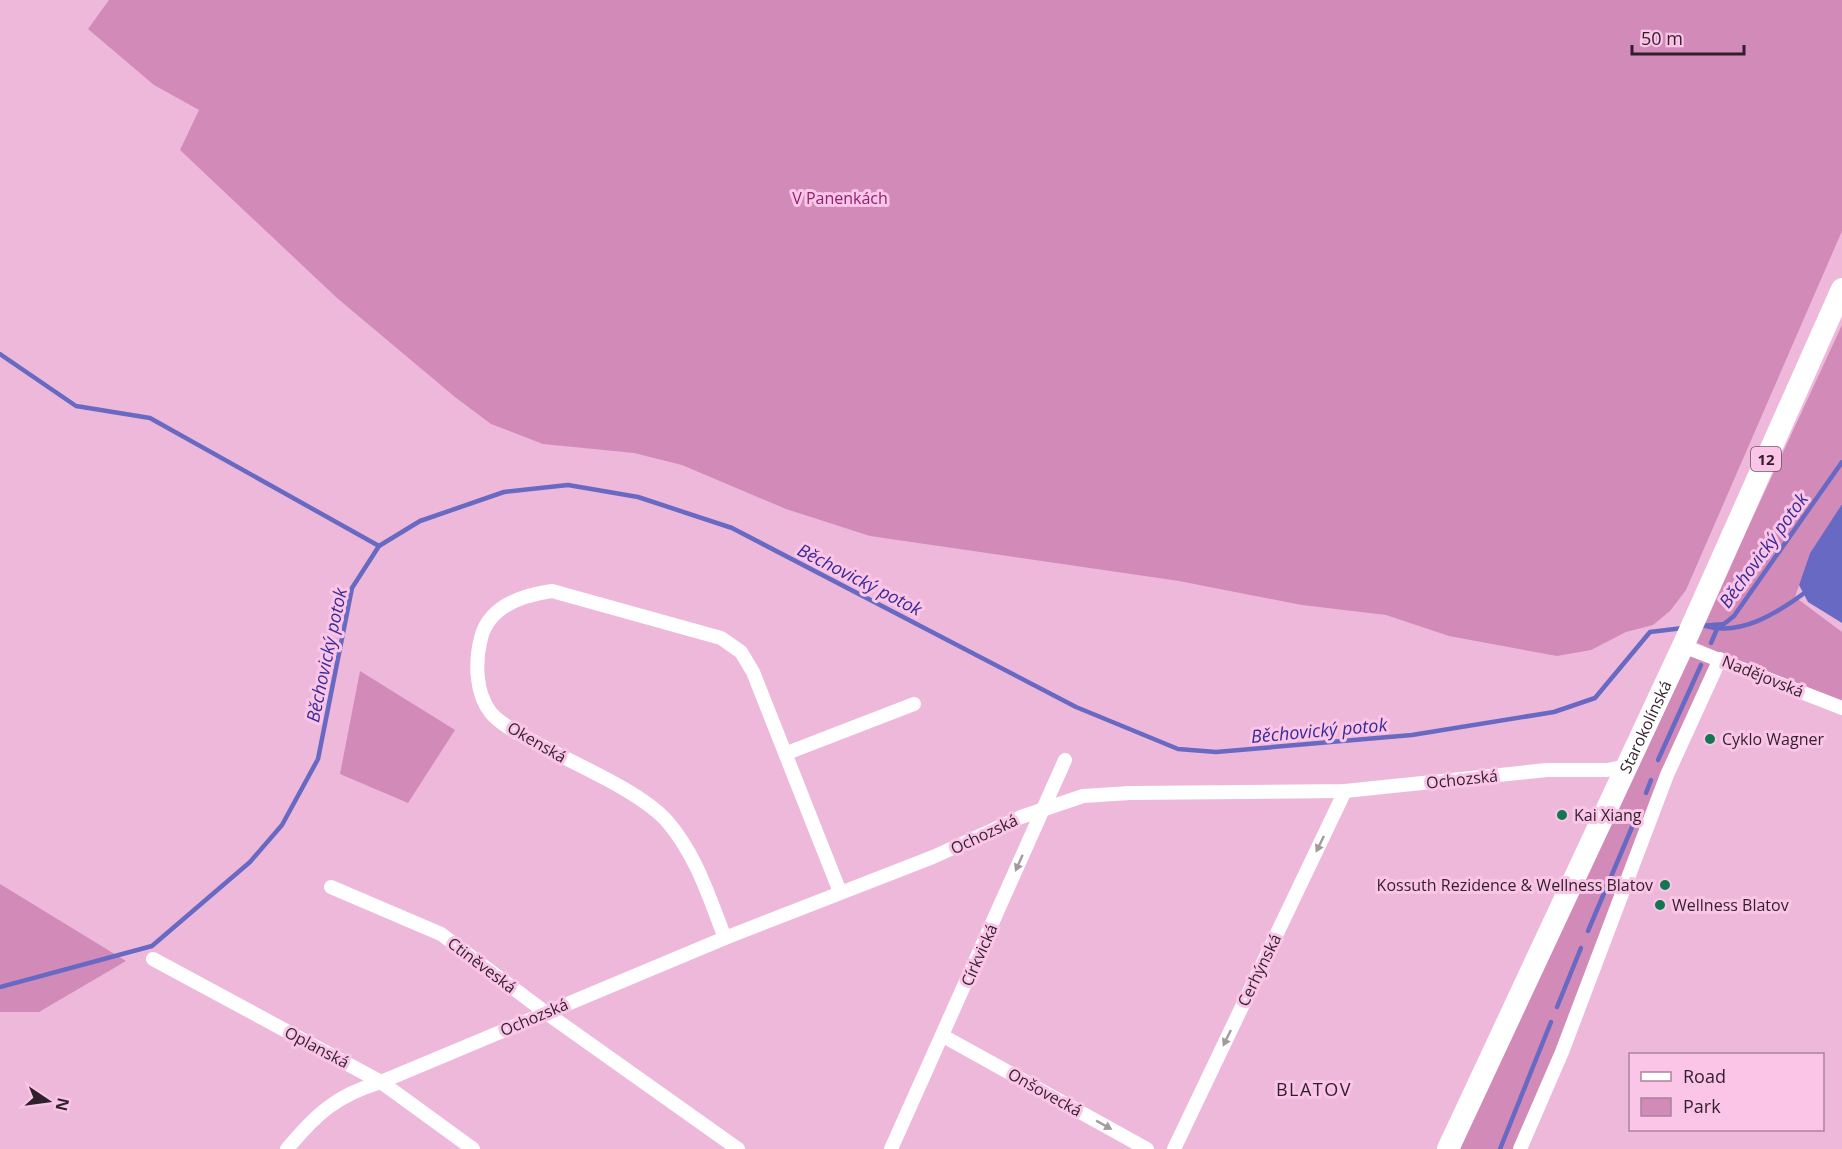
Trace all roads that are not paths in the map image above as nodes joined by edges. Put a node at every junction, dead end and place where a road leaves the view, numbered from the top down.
1 (1840, 295) edge
2 (1683, 646) junction
3 (1720, 659) junction
4 (914, 704) dead end
5 (1842, 708) edge
6 (787, 753) junction
7 (1065, 760) dead end
8 (1627, 766) junction
9 (1345, 791) junction
10 (1043, 809) junction
11 (331, 887) dead end
12 (840, 892) junction
13 (725, 938) junction
14 (153, 959) dead end
15 (545, 1012) junction
16 (943, 1036) junction
17 (381, 1082) junction
18 (287, 1149) edge
19 (473, 1149) edge
20 (738, 1149) edge
21 (891, 1149) edge
22 (1147, 1149) edge
23 (1174, 1149) edge
24 (1448, 1149) edge
25 (1520, 1149) edge

1 - 2 main road, Starokolínská / 12
2 - 3 street, Nadějovská
2 - 8 main road, Starokolínská / 12
3 - 5 street, Nadějovská
3 - 25 street
4 - 6 street
6 - 12 street, Okenská
6 - 13 street, Okenská
7 - 10 street, Církvická
8 - 9 street, Ochozská
8 - 24 main road, Starokolínská / 12
9 - 10 street, Ochozská
9 -> 23 street, Cerhýnská
10 - 12 street, Ochozská
10 -> 16 street, Církvická
11 - 15 street, Ctiněveská
12 - 13 street, Ochozská
13 - 15 street, Ochozská
14 - 17 street, Oplanská
15 - 17 street, Ochozská
15 - 20 street, Ctiněveská
16 - 21 street, Církvická
16 -> 22 street, Onšovecká
17 - 18 street, Ochozská
17 - 19 street, Oplanská

